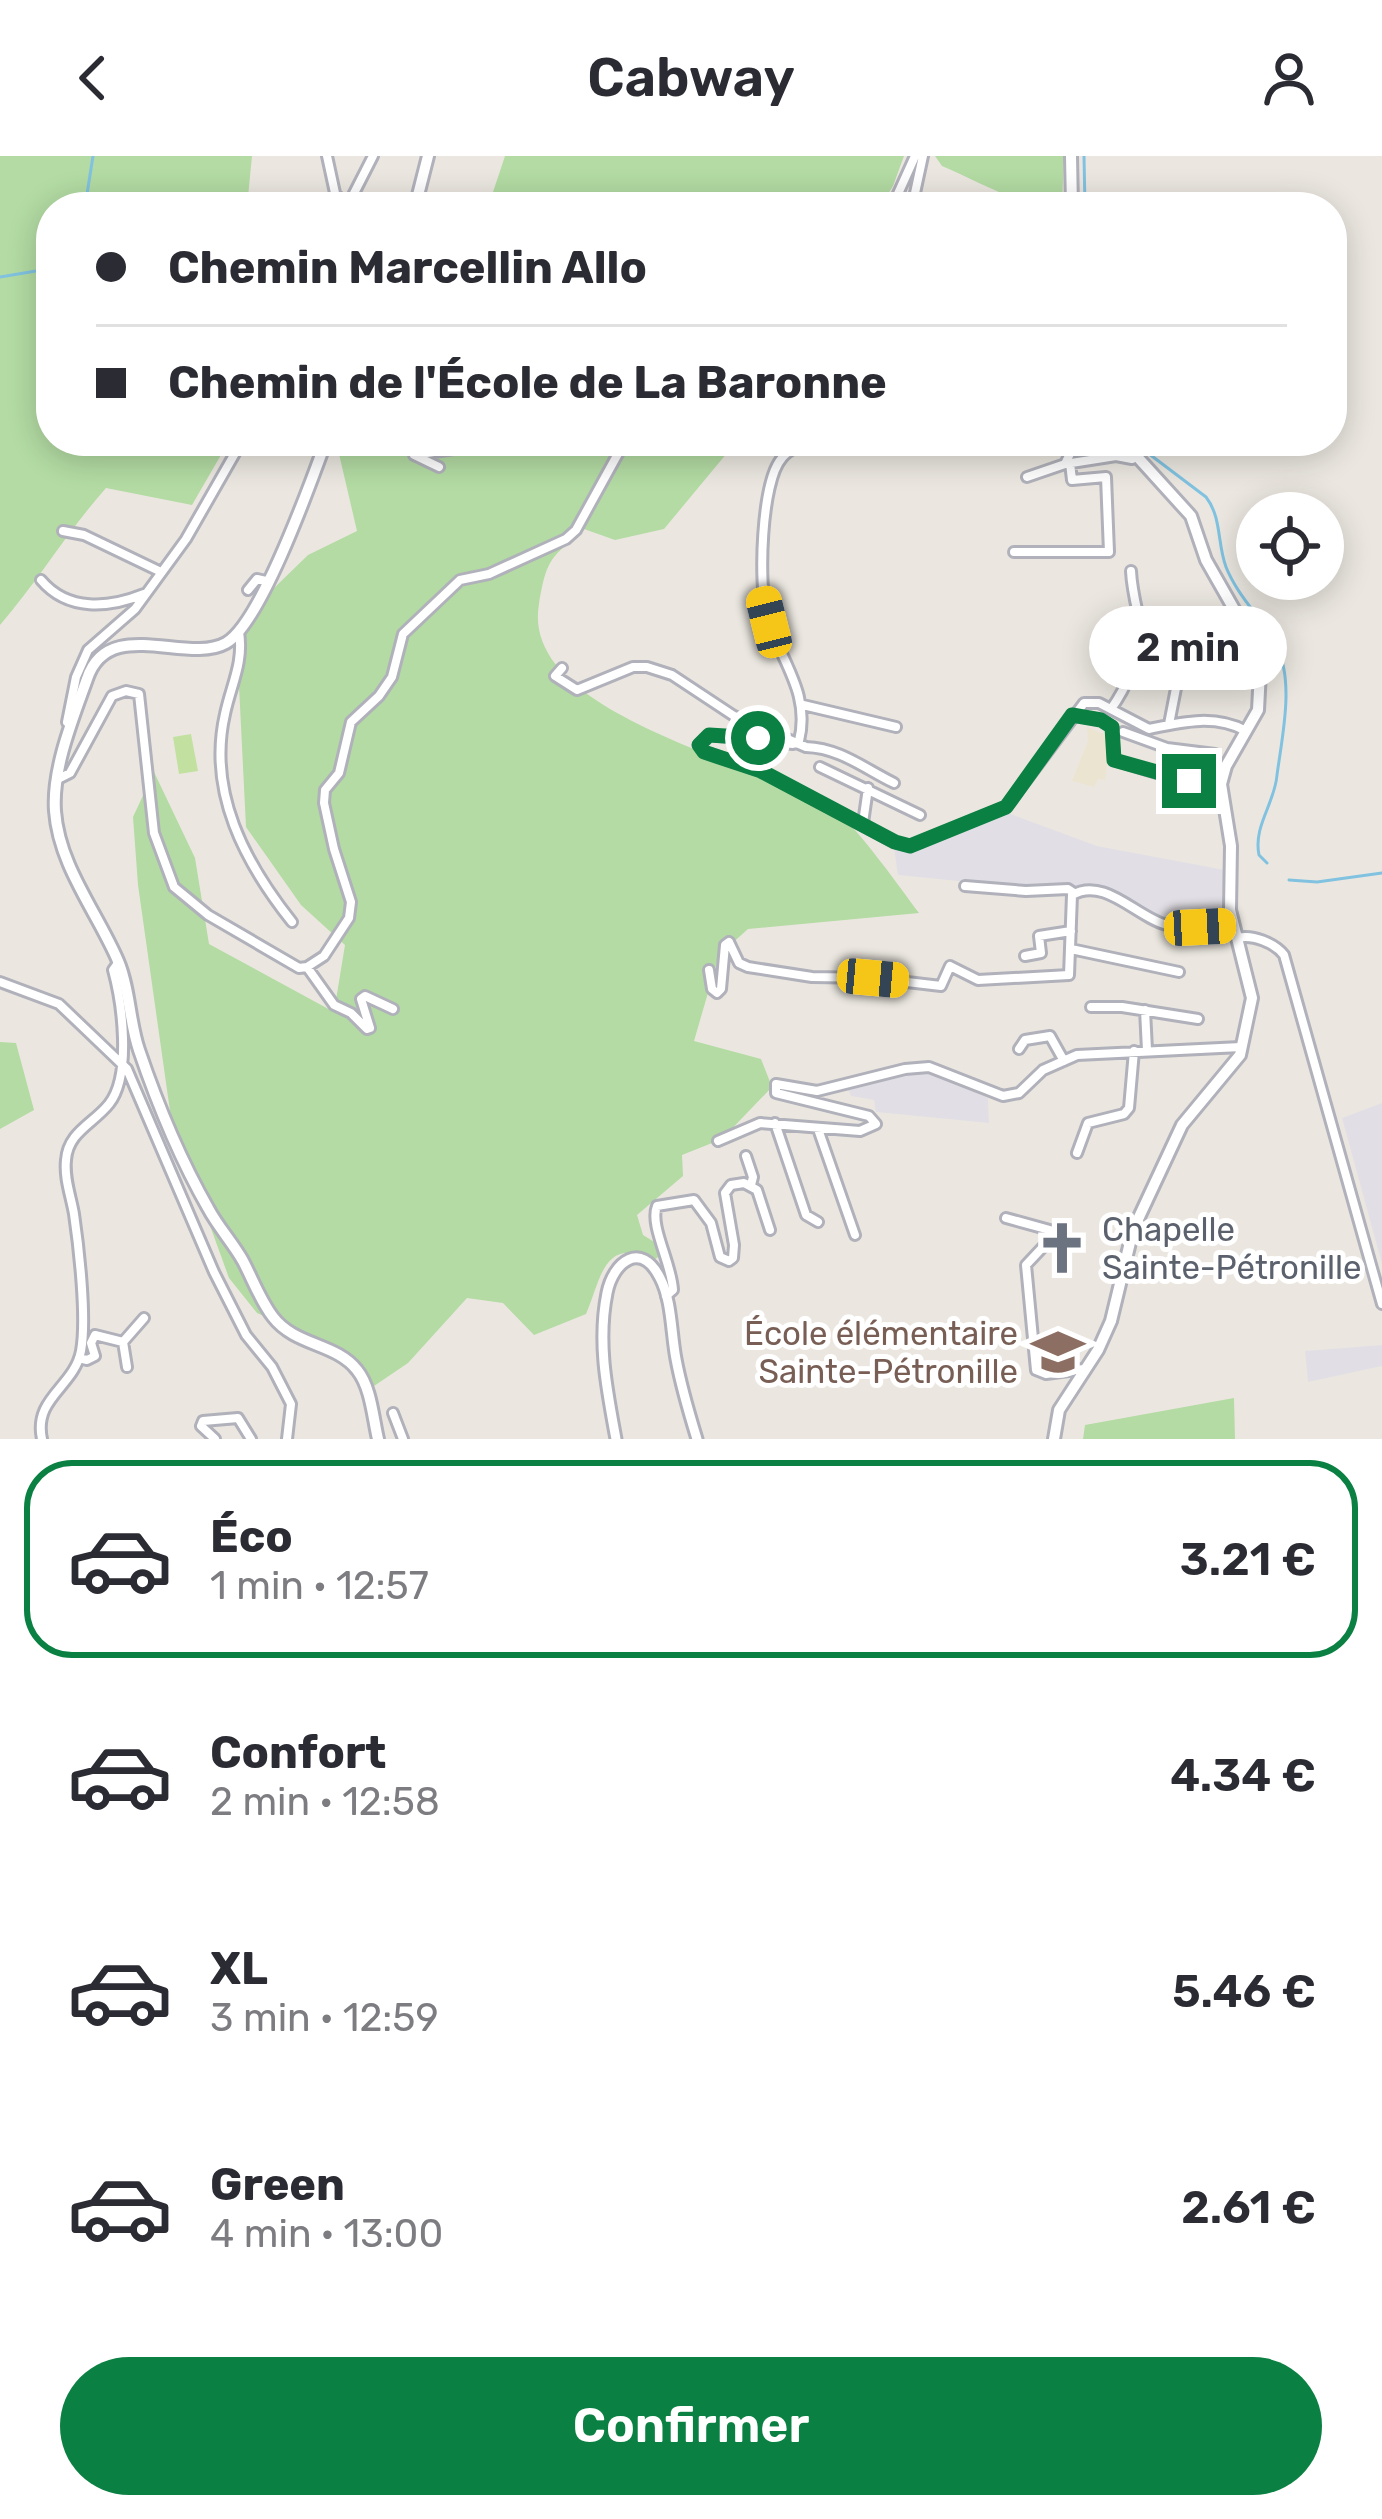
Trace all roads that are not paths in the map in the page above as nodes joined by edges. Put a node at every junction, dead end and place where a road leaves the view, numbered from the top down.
1 (326, 156) edge
2 (373, 156) edge
3 (428, 156) edge
4 (919, 156) edge
5 (1071, 156) edge
6 (335, 192) edge
7 (355, 192) edge
8 (419, 192) edge
9 (900, 192) edge
10 (914, 192) edge
11 (1072, 192) edge
12 (233, 456) edge
13 (320, 456) edge
14 (416, 456) edge
15 (618, 456) edge
16 (785, 456) edge
17 (1070, 456) edge
18 (1103, 456) edge
19 (1133, 456) edge
20 (1067, 464) junction
21 (439, 467) dead end
22 (1027, 477) dead end
23 (63, 531) dead end
24 (1014, 552) dead end
25 (159, 571) junction
26 (1131, 571) dead end
27 (41, 580) dead end
28 (266, 581) junction
29 (248, 590) dead end
30 (146, 593) junction
31 (239, 632) junction
32 (562, 668) dead end
33 (1223, 674) dead end
34 (803, 704) junction
35 (1111, 709) junction
36 (1072, 715) junction
37 (1169, 724) junction
38 (896, 727) dead end
39 (1246, 731) junction
40 (1123, 732) dead end
41 (799, 741) junction
42 (64, 759) junction
43 (820, 767) dead end
44 (58, 779) junction
45 (894, 783) dead end
46 (1216, 783) junction
47 (868, 788) junction
48 (920, 814) dead end
49 (862, 823) junction
50 (965, 886) dead end
51 (1074, 893) junction
52 (292, 922) dead end
53 (1071, 931) junction
54 (1236, 932) junction
55 (1071, 950) junction
56 (1025, 956) dead end
57 (119, 962) junction
58 (307, 968) junction
59 (709, 970) dead end
60 (1179, 972) dead end
61 (0, 982) edge
62 (1091, 1007) dead end
63 (394, 1009) dead end
64 (1148, 1010) junction
65 (1198, 1019) dead end
66 (1243, 1047) junction
67 (1019, 1049) dead end
68 (1150, 1050) junction
69 (1134, 1051) junction
70 (1064, 1061) junction
71 (122, 1062) junction
72 (775, 1122) junction
73 (818, 1129) junction
74 (718, 1141) dead end
75 (1077, 1153) dead end
76 (746, 1156) dead end
77 (752, 1185) junction
78 (1006, 1218) dead end
79 (818, 1222) dead end
80 (770, 1230) dead end
81 (855, 1235) dead end
82 (666, 1296) junction
83 (1382, 1304) edge
84 (144, 1318) dead end
85 (123, 1342) junction
86 (79, 1358) junction
87 (128, 1367) dead end
88 (1087, 1370) junction
89 (393, 1412) dead end
90 (250, 1438) edge
91 (42, 1439) edge
92 (215, 1439) edge
93 (287, 1439) edge
94 (378, 1439) edge
95 (403, 1439) edge
96 (616, 1439) edge
97 (697, 1439) edge
98 (1054, 1439) edge

1 - 6 street
2 - 7 street
3 - 8 main road
4 - 9 street
4 - 10 street
5 - 11 main road
12 - 25 street
13 - 28 main road
14 - 21 street
15 - 58 street
16 - 34 street
17 - 20 street
18 - 20 street
19 - 39 main road
20 - 22 street
20 - 24 street
23 - 25 street
25 - 30 street
26 - 35 street
27 - 30 street
28 - 29 street
28 - 31 main road
30 - 42 street
31 - 42 main road
31 - 52 street
32 - 41 street
33 - 37 street
34 - 38 street
34 - 41 street
35 - 36 street
35 - 37 street
36 - 46 street
36 - 49 street
37 - 39 street
39 - 46 main road
40 - 46 street
41 - 45 street
41 - 49 street
42 - 44 main road
43 - 47 street
44 - 57 main road
44 - 58 street
46 - 54 main road
47 - 48 street
47 - 49 street
50 - 51 street
51 - 53 street
51 - 54 street
53 - 55 street
53 - 56 street
54 - 66 main road
54 - 83 street
55 - 59 street
55 - 60 street
57 - 71 street
57 - 94 main road
58 - 63 street
61 - 71 street
62 - 64 street
64 - 65 street
64 - 68 street
66 - 68 street
66 - 88 main road
67 - 70 street
68 - 69 street
69 - 70 street
69 - 75 street
70 - 73 street
71 - 86 street
71 - 93 street
72 - 73 street
72 - 74 street
72 - 79 street
73 - 81 street
76 - 77 street
77 - 80 street
77 - 82 street
78 - 88 street
82 - 96 street
82 - 97 street
84 - 85 street
85 - 86 street
85 - 87 street
86 - 91 street
88 - 98 main road
89 - 95 street
90 - 92 street

